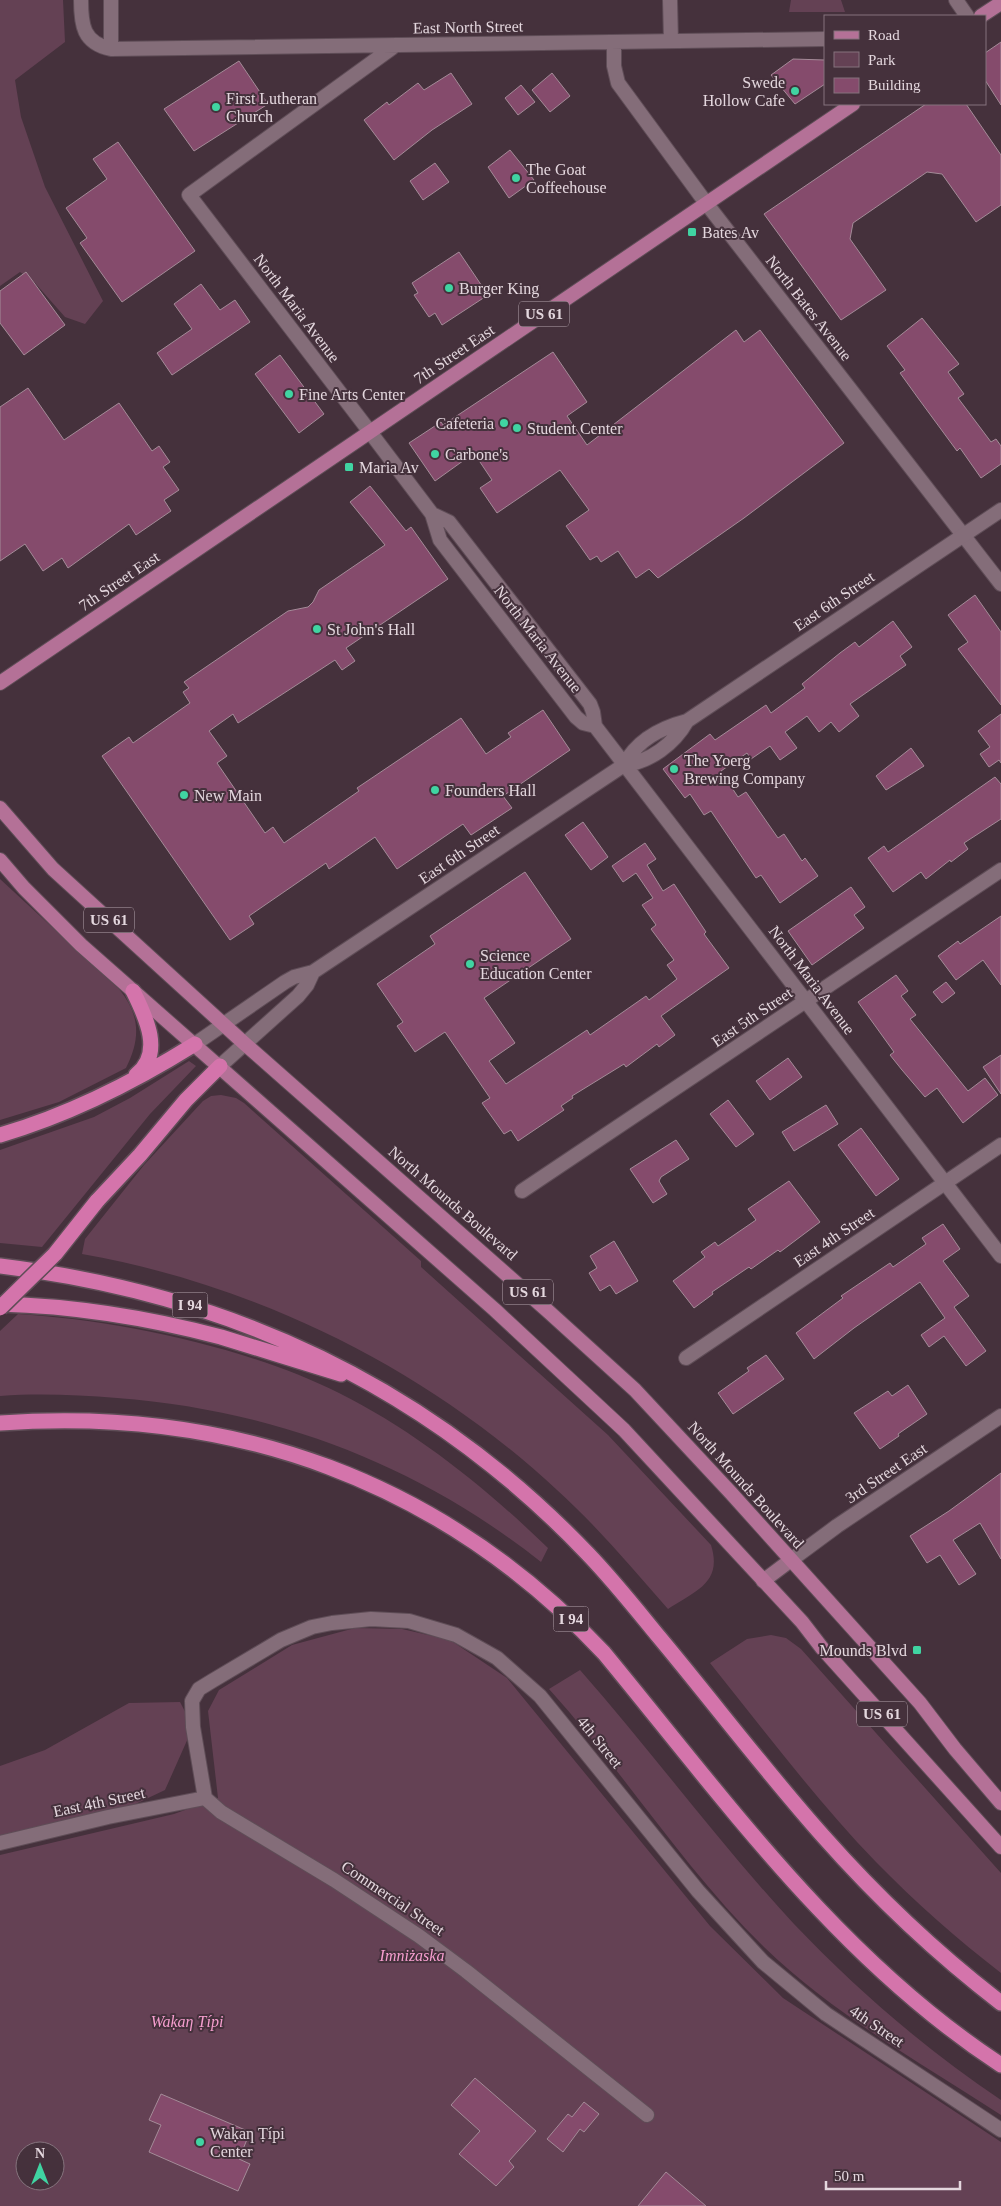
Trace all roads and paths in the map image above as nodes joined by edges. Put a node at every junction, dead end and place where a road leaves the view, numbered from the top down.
1 (81, 0) edge
2 (111, 0) edge
3 (670, 0) edge
4 (956, 0) edge
5 (1001, 3) edge
6 (966, 15) edge
7 (983, 15) edge
8 (824, 39) edge
9 (671, 41) junction
10 (614, 42) junction
11 (396, 45) junction
12 (111, 49) junction
13 (852, 105) edge
14 (706, 203) junction
15 (370, 432) junction
16 (1001, 510) edge
17 (432, 514) junction
18 (963, 536) junction
19 (1001, 584) edge
20 (0, 683) edge
21 (595, 726) junction
22 (624, 765) junction
23 (0, 808) edge
24 (0, 860) edge
25 (1001, 870) edge
26 (313, 972) junction
27 (133, 991) junction
28 (806, 1002) junction
29 (224, 1024) junction
30 (196, 1044) junction
31 (245, 1044) junction
32 (220, 1066) junction
33 (119, 1088) junction
34 (0, 1135) edge
35 (1001, 1145) edge
36 (945, 1183) junction
37 (522, 1191) dead end
38 (1001, 1256) edge
39 (0, 1266) edge
40 (0, 1304) edge
41 (0, 1308) edge
42 (686, 1358) dead end
43 (368, 1382) junction
44 (1001, 1416) edge
45 (0, 1423) edge
46 (792, 1560) junction
47 (762, 1582) junction
48 (205, 1798) junction
49 (1001, 1803) edge
50 (0, 1843) edge
51 (1001, 1847) edge
52 (1001, 2003) edge
53 (1001, 2065) edge
54 (647, 2115) dead end
55 (1001, 2130) edge

1 - 12 street
2 - 12 street
3 - 9 street
4 - 6 street
5 - 7 main road
8 - 9 street, East North Street
9 - 10 street, East North Street
10 - 11 street, East North Street
10 - 14 street, North Bates Avenue
11 - 12 street, East North Street
11 - 15 street, North Maria Avenue
13 - 14 main road, 7th Street East / US 61
14 - 15 main road, 7th Street East / US 61
14 - 18 street, North Bates Avenue
15 - 17 street, North Maria Avenue
15 - 20 main road, 7th Street East / US 61
16 - 18 street, East 6th Street
17 - 21 street, North Maria Avenue
17 - 21 street, North Maria Avenue
18 - 19 street, North Bates Avenue
18 - 22 street, East 6th Street
21 - 22 street, North Maria Avenue
22 - 26 street, East 6th Street
22 - 28 street, North Maria Avenue
23 - 29 main road, North Mounds Boulevard / US 61
24 - 27 main road, US 61
25 - 28 street, East 5th Street
26 - 29 street, East 6th Street
26 - 31 street, East 6th Street
27 - 30 main road, US 61
27 - 33 highway
28 - 36 street, North Maria Avenue
28 - 37 street, East 5th Street
29 - 30 street, East 6th Street
29 - 31 main road, North Mounds Boulevard / US 61
30 - 32 main road, US 61
30 - 33 highway
31 - 32 street, East 6th Street
31 - 46 main road, North Mounds Boulevard / US 61
32 - 41 highway, bridge
32 - 47 main road, US 61
33 - 34 highway
35 - 36 street, East 4th Street
36 - 38 street, North Maria Avenue
36 - 42 street, East 4th Street
39 - 43 highway, I 94
40 - 43 highway
43 - 52 highway, I 94
44 - 46 street, 3rd Street East
45 - 53 highway, I 94
46 - 47 main road
46 - 49 main road, North Mounds Boulevard / US 61
47 - 51 main road, US 61
48 - 50 street, East 4th Street
48 - 54 street, Commercial Street
48 - 55 street, 4th Street

